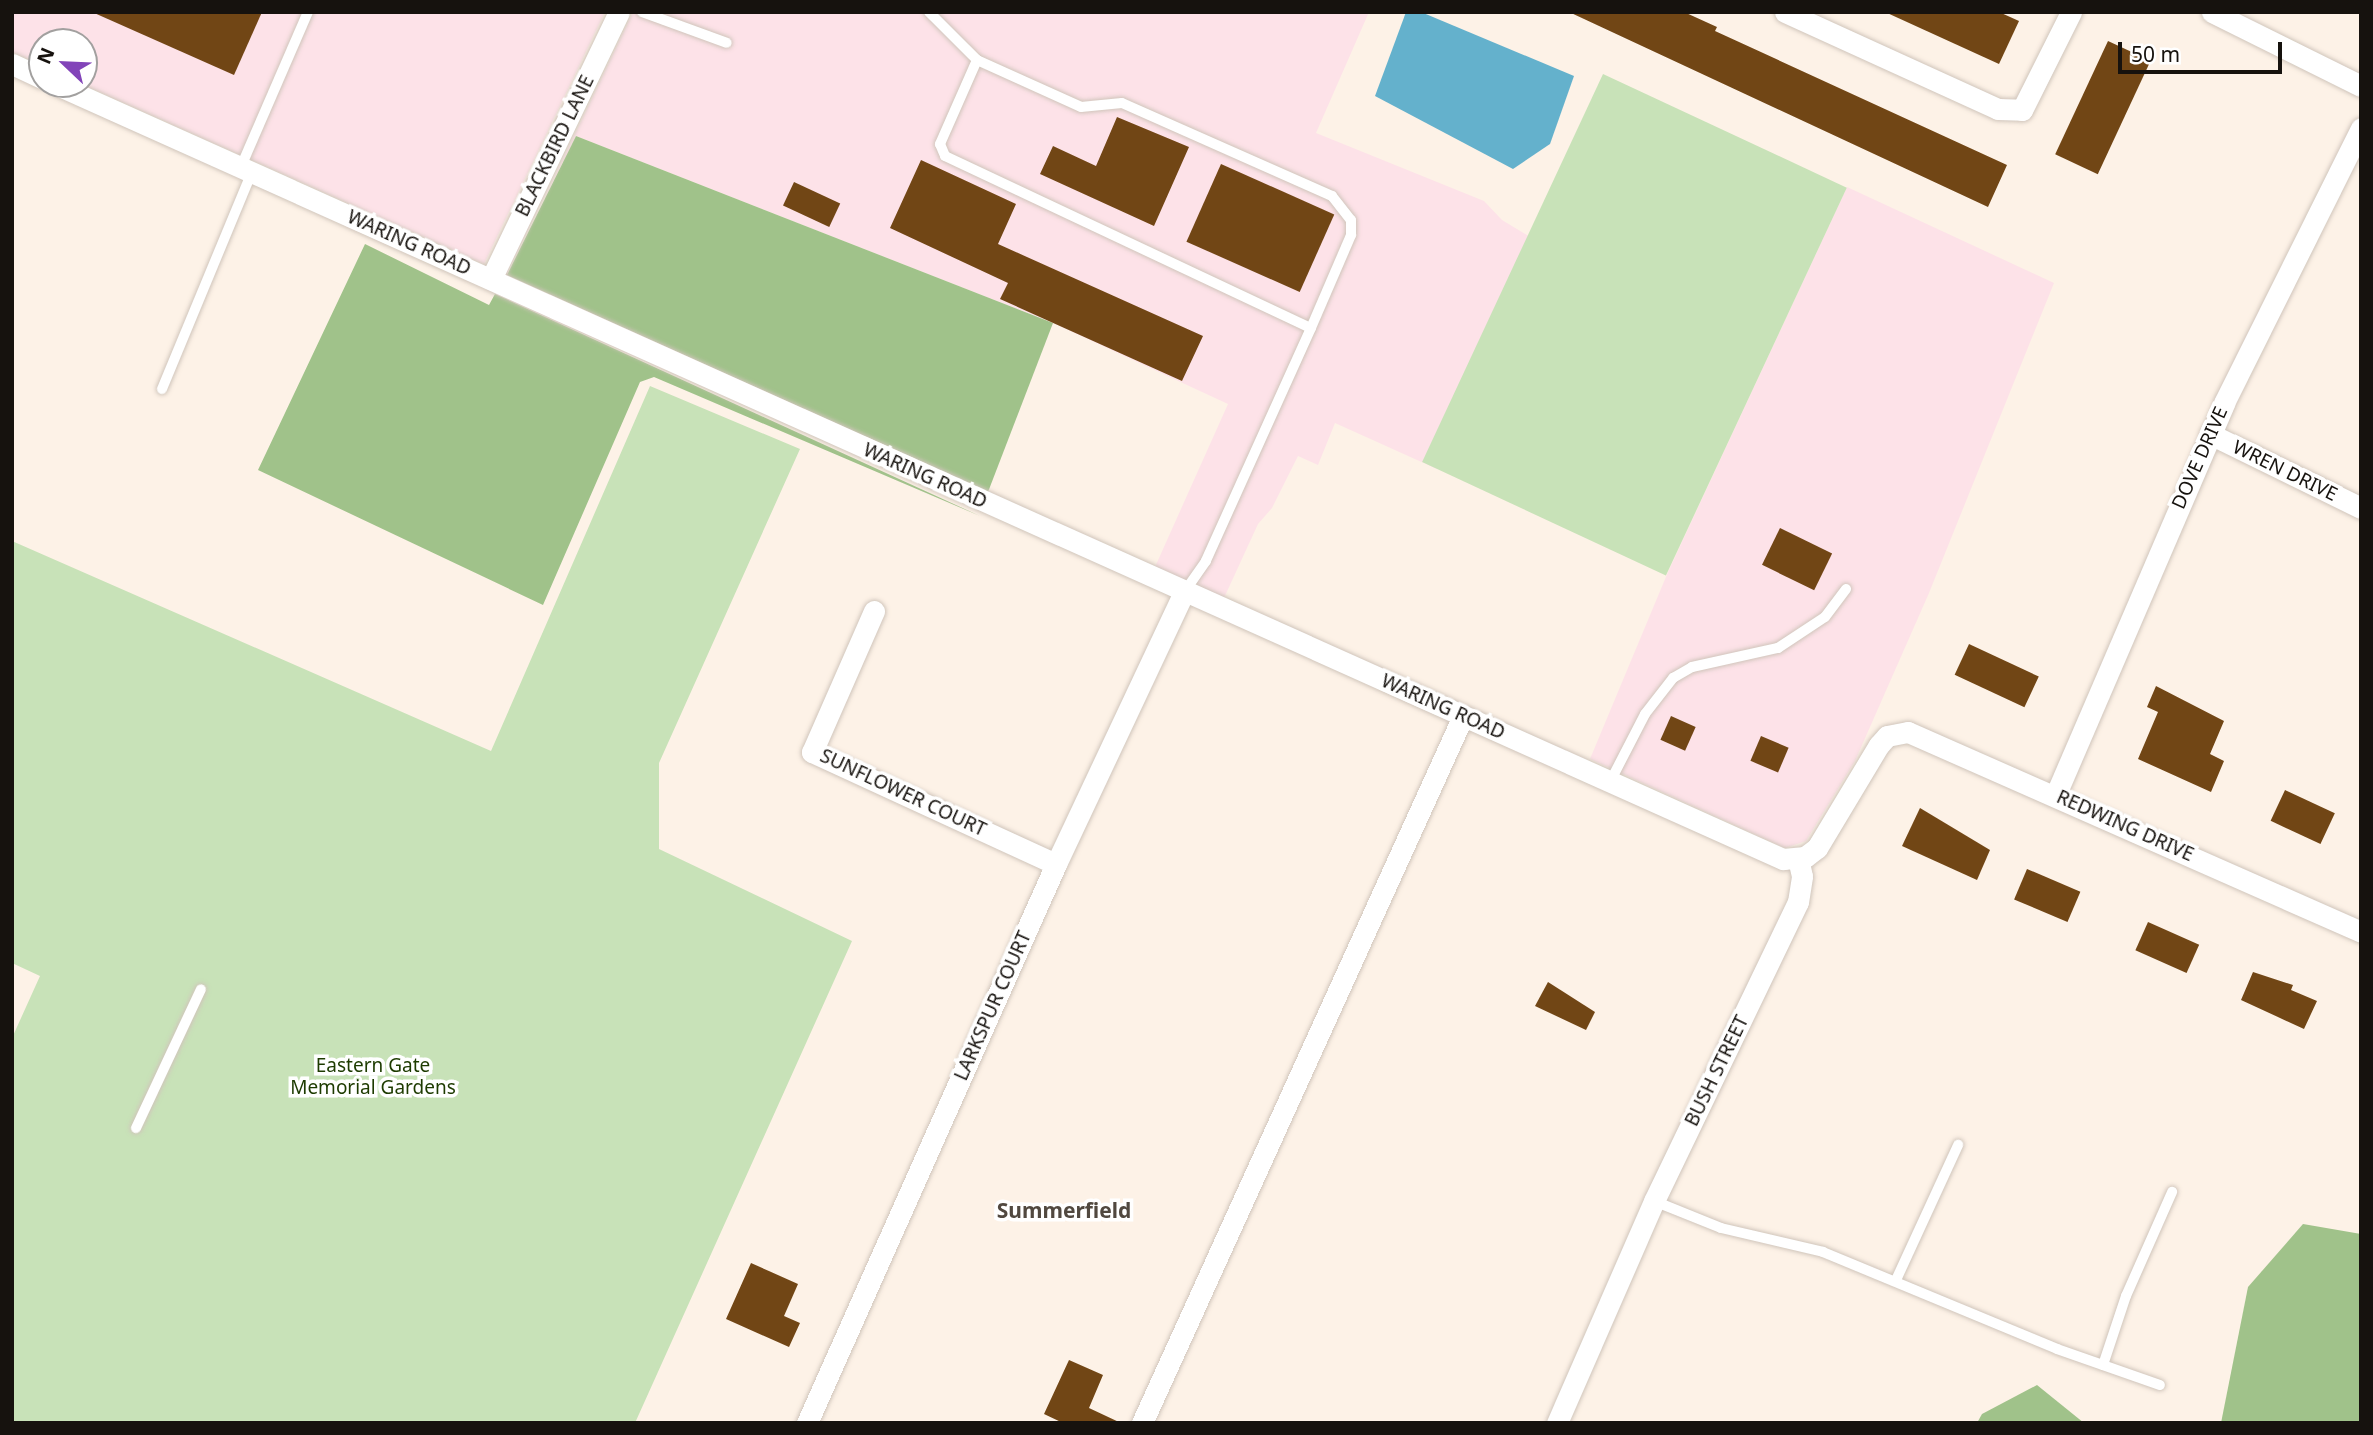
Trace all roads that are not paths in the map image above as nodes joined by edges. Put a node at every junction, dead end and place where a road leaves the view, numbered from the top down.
1 (308, 12) edge
2 (619, 12) edge
3 (642, 12) edge
4 (929, 12) edge
5 (1785, 12) edge
6 (2071, 12) edge
7 (2211, 12) edge
8 (727, 43) dead end
9 (977, 60) junction
10 (12, 64) edge
11 (28, 71) edge
12 (2361, 86) edge
13 (85, 98) edge
14 (2361, 128) edge
15 (246, 172) junction
16 (491, 279) junction
17 (1311, 328) junction
18 (162, 389) dead end
19 (2210, 435) junction
20 (2361, 508) edge
21 (1846, 589) dead end
22 (1184, 592) junction
23 (874, 611) dead end
24 (1463, 716) junction
25 (1611, 780) junction
26 (2056, 794) junction
27 (1798, 859) junction
28 (1056, 864) junction
29 (2361, 932) edge
30 (201, 989) dead end
31 (136, 1128) dead end
32 (1958, 1145) dead end
33 (2172, 1192) dead end
34 (1654, 1201) junction
35 (1896, 1280) junction
36 (2103, 1365) junction
37 (2160, 1385) dead end
38 (807, 1423) edge
39 (1142, 1423) edge
40 (1557, 1423) edge

1 - 15 lane
2 - 16 street, BLACKBIRD LANE
3 - 8 lane
4 - 9 lane
5 - 6 street
7 - 12 street
9 - 17 lane
9 - 17 lane
10 - 11 street
13 - 15 street, WARING ROAD
14 - 19 street, DOVE DRIVE
15 - 16 street, WARING ROAD
15 - 18 lane
16 - 22 street, WARING ROAD
17 - 22 lane
19 - 20 street, WREN DRIVE
19 - 26 street, DOVE DRIVE
21 - 25 lane
22 - 24 street, WARING ROAD
22 - 28 street, LARKSPUR COURT
23 - 28 street, SUNFLOWER COURT
24 - 25 street, WARING ROAD
24 - 39 street
25 - 27 street, WARING ROAD
26 - 27 street, REDWING DRIVE
26 - 29 street, REDWING DRIVE
27 - 34 street, BUSH STREET
28 - 38 street, LARKSPUR COURT
30 - 31 lane
32 - 35 lane
33 - 36 lane
34 - 35 lane
34 - 40 street, BUSH STREET
35 - 36 lane
36 - 37 lane

